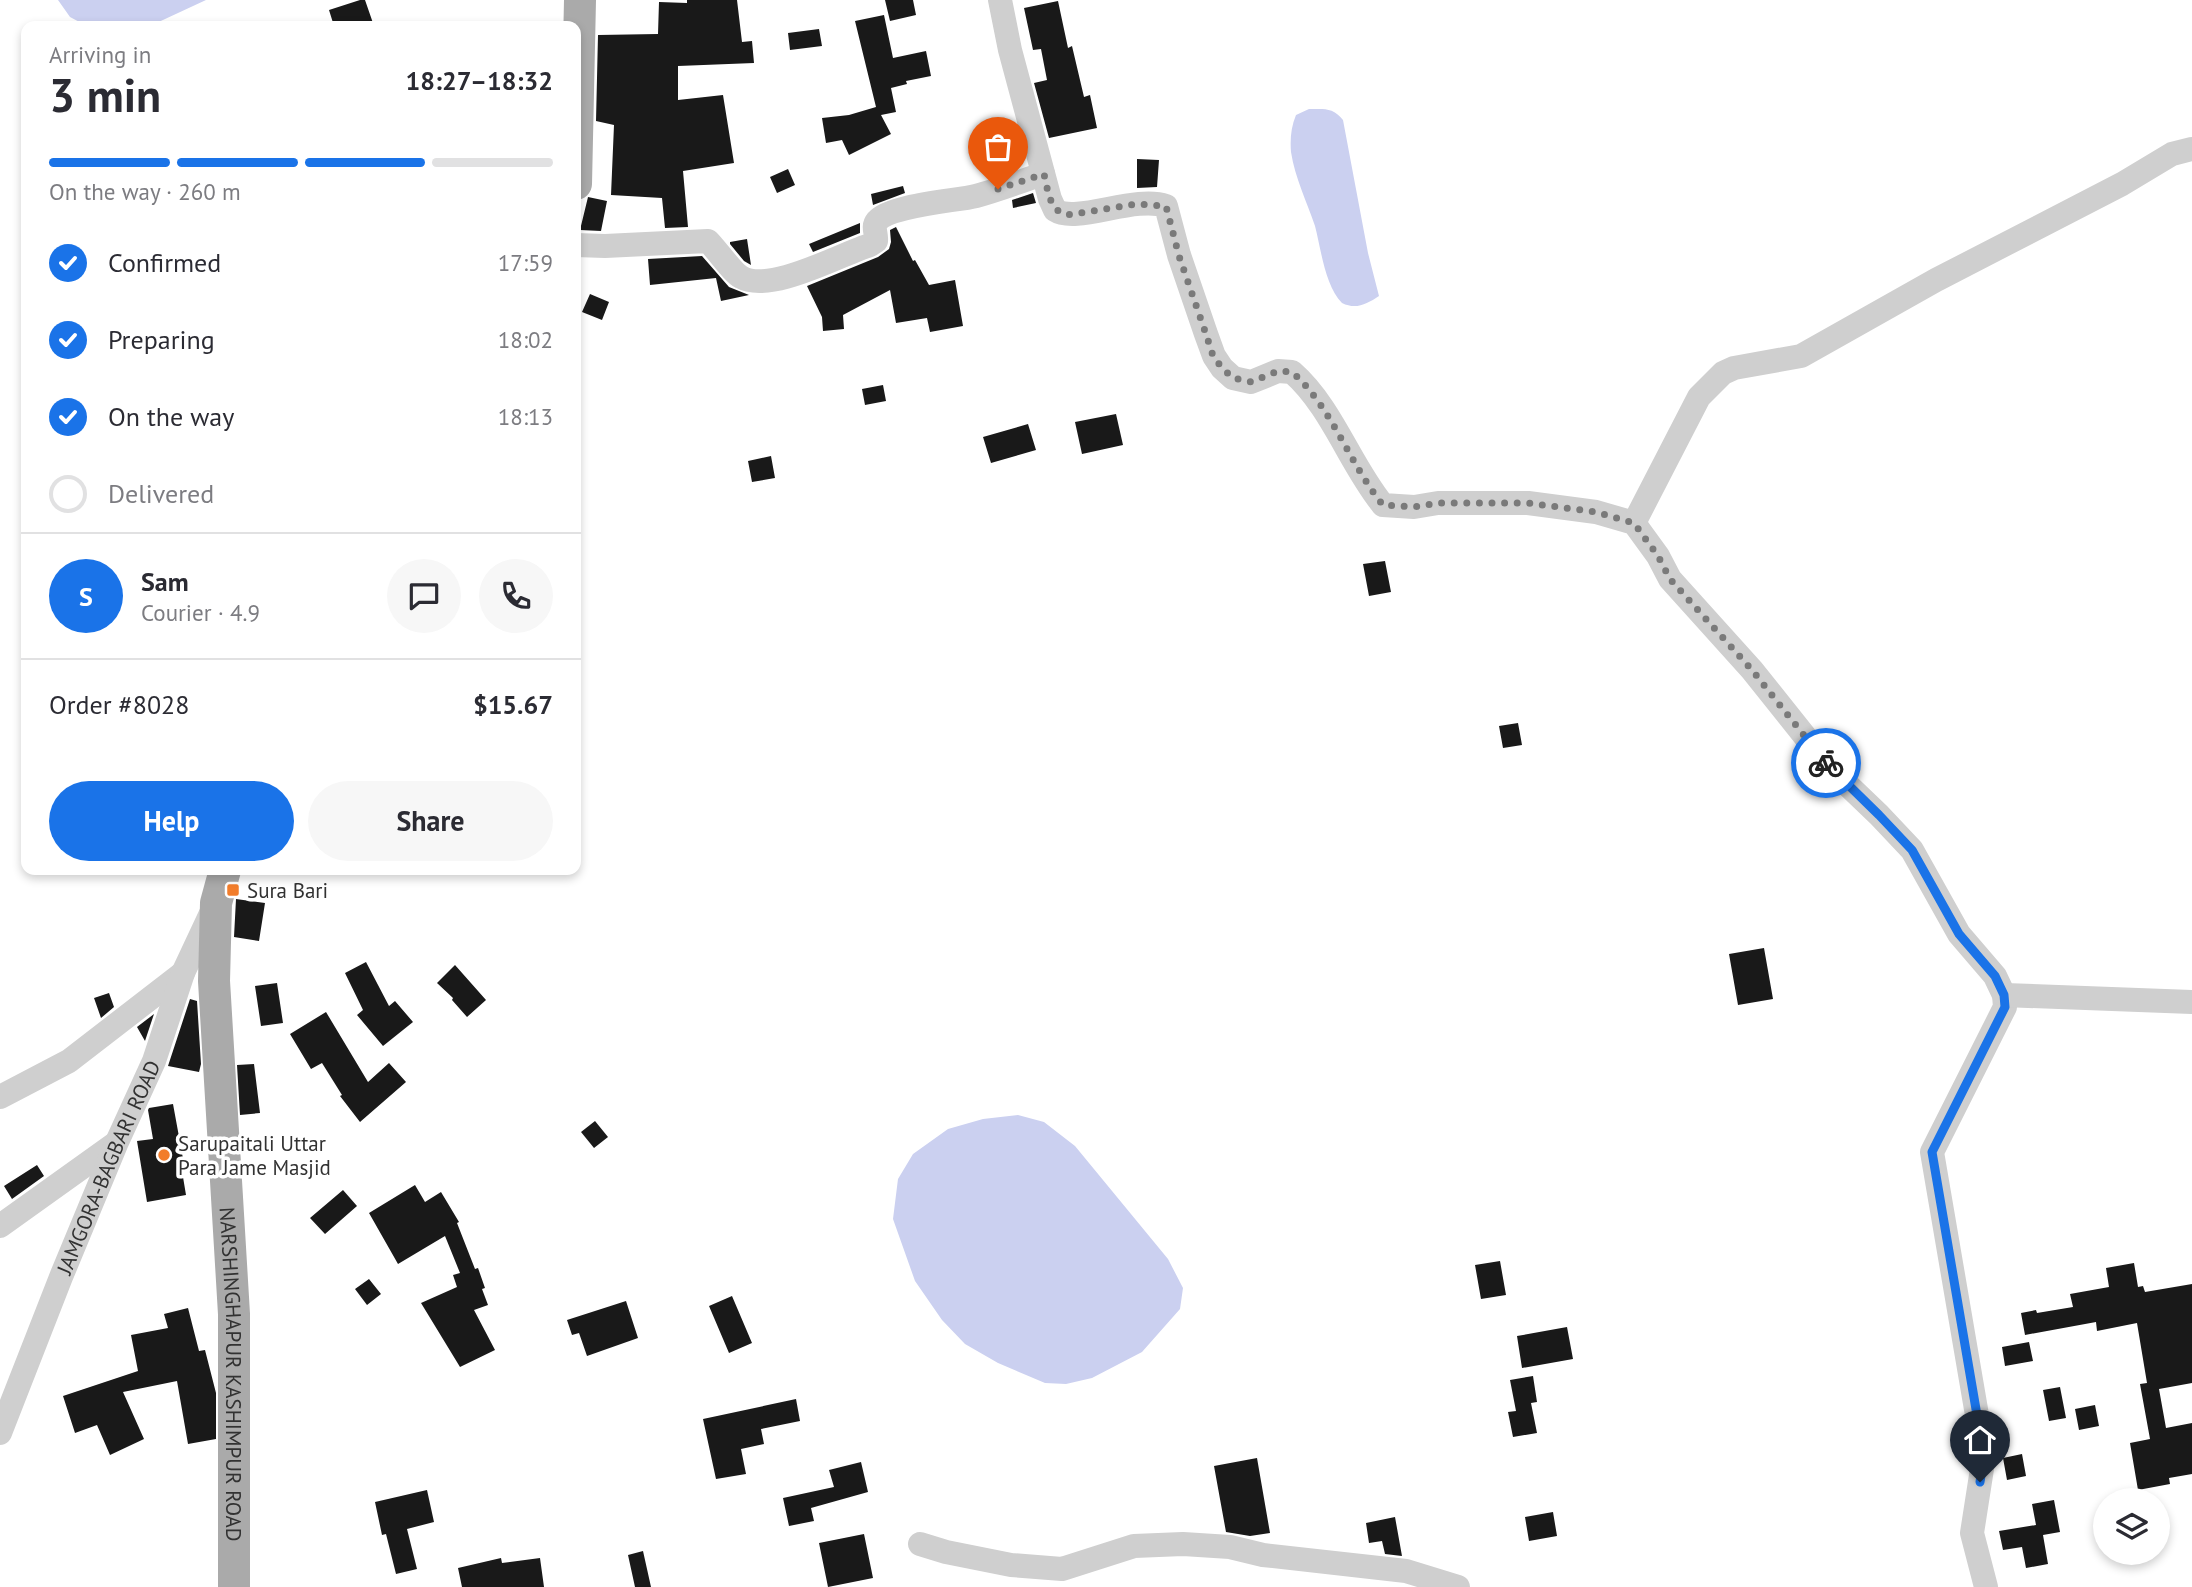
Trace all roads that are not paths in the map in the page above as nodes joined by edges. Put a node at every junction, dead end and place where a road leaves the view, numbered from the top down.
1 (580, 0) edge
2 (1000, 0) edge
3 (580, 21) edge
4 (2192, 149) edge
5 (1044, 174) junction
6 (581, 245) edge
7 (1634, 523) junction
8 (224, 875) edge
9 (216, 903) junction
10 (183, 973) junction
11 (2004, 995) junction
12 (2192, 1002) edge
13 (0, 1097) edge
14 (117, 1142) junction
15 (0, 1226) edge
16 (0, 1433) edge
17 (920, 1544) dead end
18 (234, 1587) edge
19 (1458, 1587) edge
20 (1986, 1587) edge

1 - 3 main road
2 - 5 street
4 - 7 street
5 - 6 street
5 - 7 street
7 - 11 street
8 - 9 main road, NARSHINGHAPUR KASHIMPUR ROAD
9 - 10 street, JAMGORA-BAGBARI ROAD
9 - 18 main road, NARSHINGHAPUR KASHIMPUR ROAD
10 - 13 street
10 - 14 street, JAMGORA-BAGBARI ROAD
11 - 12 street
11 - 20 street
14 - 15 street
14 - 16 street, JAMGORA-BAGBARI ROAD
17 - 19 street

